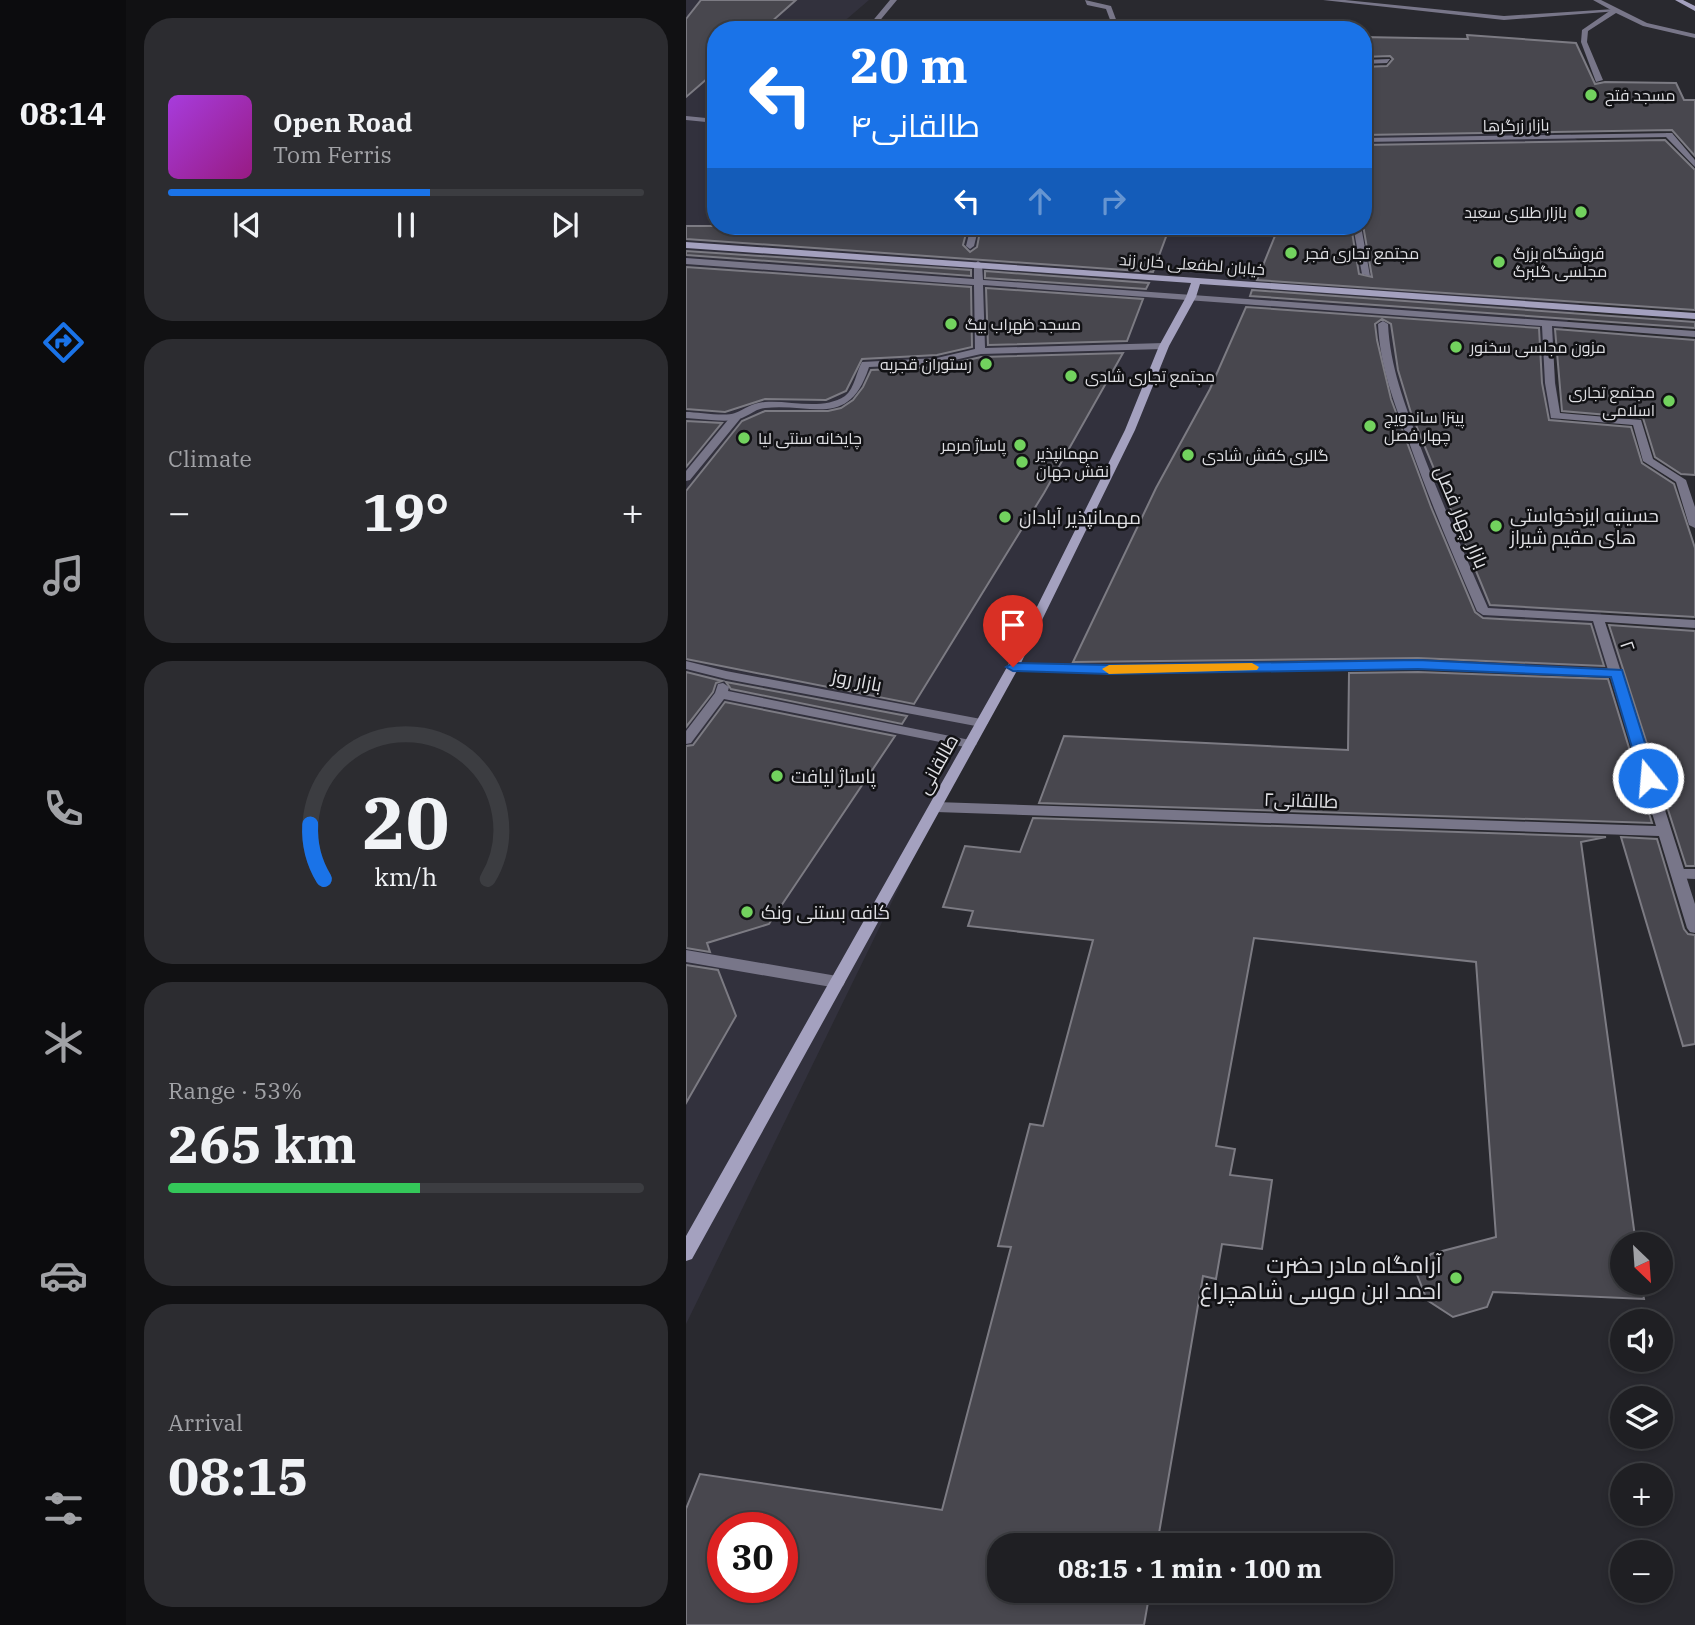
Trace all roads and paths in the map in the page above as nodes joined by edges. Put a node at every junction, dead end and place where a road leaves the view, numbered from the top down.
1 (894, 0) edge
2 (1088, 0) edge
3 (1326, 0) edge
4 (1596, 0) edge
5 (1678, 0) edge
6 (1695, 9) edge
7 (1615, 11) junction
8 (876, 21) edge
9 (1113, 21) edge
10 (1695, 36) edge
11 (1372, 61) edge
12 (1387, 61) dead end
13 (1600, 80) dead end
14 (686, 118) edge
15 (707, 120) edge
16 (1372, 140) edge
17 (1695, 164) edge
18 (973, 235) edge
19 (1359, 235) edge
20 (686, 245) edge
21 (970, 246) dead end
22 (686, 261) edge
23 (978, 264) junction
24 (1367, 274) dead end
25 (980, 281) junction
26 (1196, 281) junction
27 (1191, 297) junction
28 (1695, 316) edge
29 (1547, 323) junction
30 (1383, 324) dead end
31 (1695, 334) edge
32 (1164, 346) junction
33 (980, 351) junction
34 (686, 415) edge
35 (736, 417) junction
36 (686, 478) edge
37 (1681, 480) junction
38 (1695, 481) edge
39 (1695, 525) edge
40 (1598, 618) junction
41 (1695, 624) edge
42 (686, 665) edge
43 (1013, 667) junction
44 (1617, 673) junction
45 (726, 675) junction
46 (721, 694) junction
47 (981, 723) junction
48 (686, 740) edge
49 (970, 744) junction
50 (936, 807) junction
51 (1664, 831) junction
52 (1678, 874) junction
53 (1695, 874) edge
54 (1695, 929) edge
55 (686, 956) edge
56 (838, 982) junction
57 (686, 1253) edge

1 - 8 street
2 - 9 street
3 - 7 street
4 - 7 street
5 - 6 street
7 - 10 street
7 - 13 street
11 - 12 street
14 - 15 street
16 - 17 street, بازار زرگرها
18 - 21 street
19 - 24 street
20 - 23 street, خیابان لطفعلی خان زند
22 - 25 street
23 - 25 street
23 - 26 street, خیابان لطفعلی خان زند
25 - 27 street
25 - 33 street
26 - 27 street, طالقانی
26 - 28 street, خیابان لطفعلی خان زند
27 - 29 street
27 - 32 street, طالقانی
29 - 31 street
29 - 37 street
30 - 40 street, بازار چهار فصل
32 - 33 street
32 - 43 street, طالقانی
33 - 35 street
34 - 35 street
35 - 36 street
37 - 38 street
37 - 39 street
40 - 41 street
40 - 44 street, ۲
42 - 45 street, بازار روز
43 - 44 street
43 - 47 street, طالقانی
44 - 51 street, ۲
45 - 46 street
45 - 47 street, بازار روز
46 - 48 street
46 - 49 street
47 - 49 street, طالقانی
49 - 50 street, طالقانی
50 - 51 street, طالقانی۲
50 - 56 street, طالقانی
51 - 52 street, ۲
52 - 53 street
52 - 54 street, ۲
55 - 56 street
56 - 57 street, طالقانی

